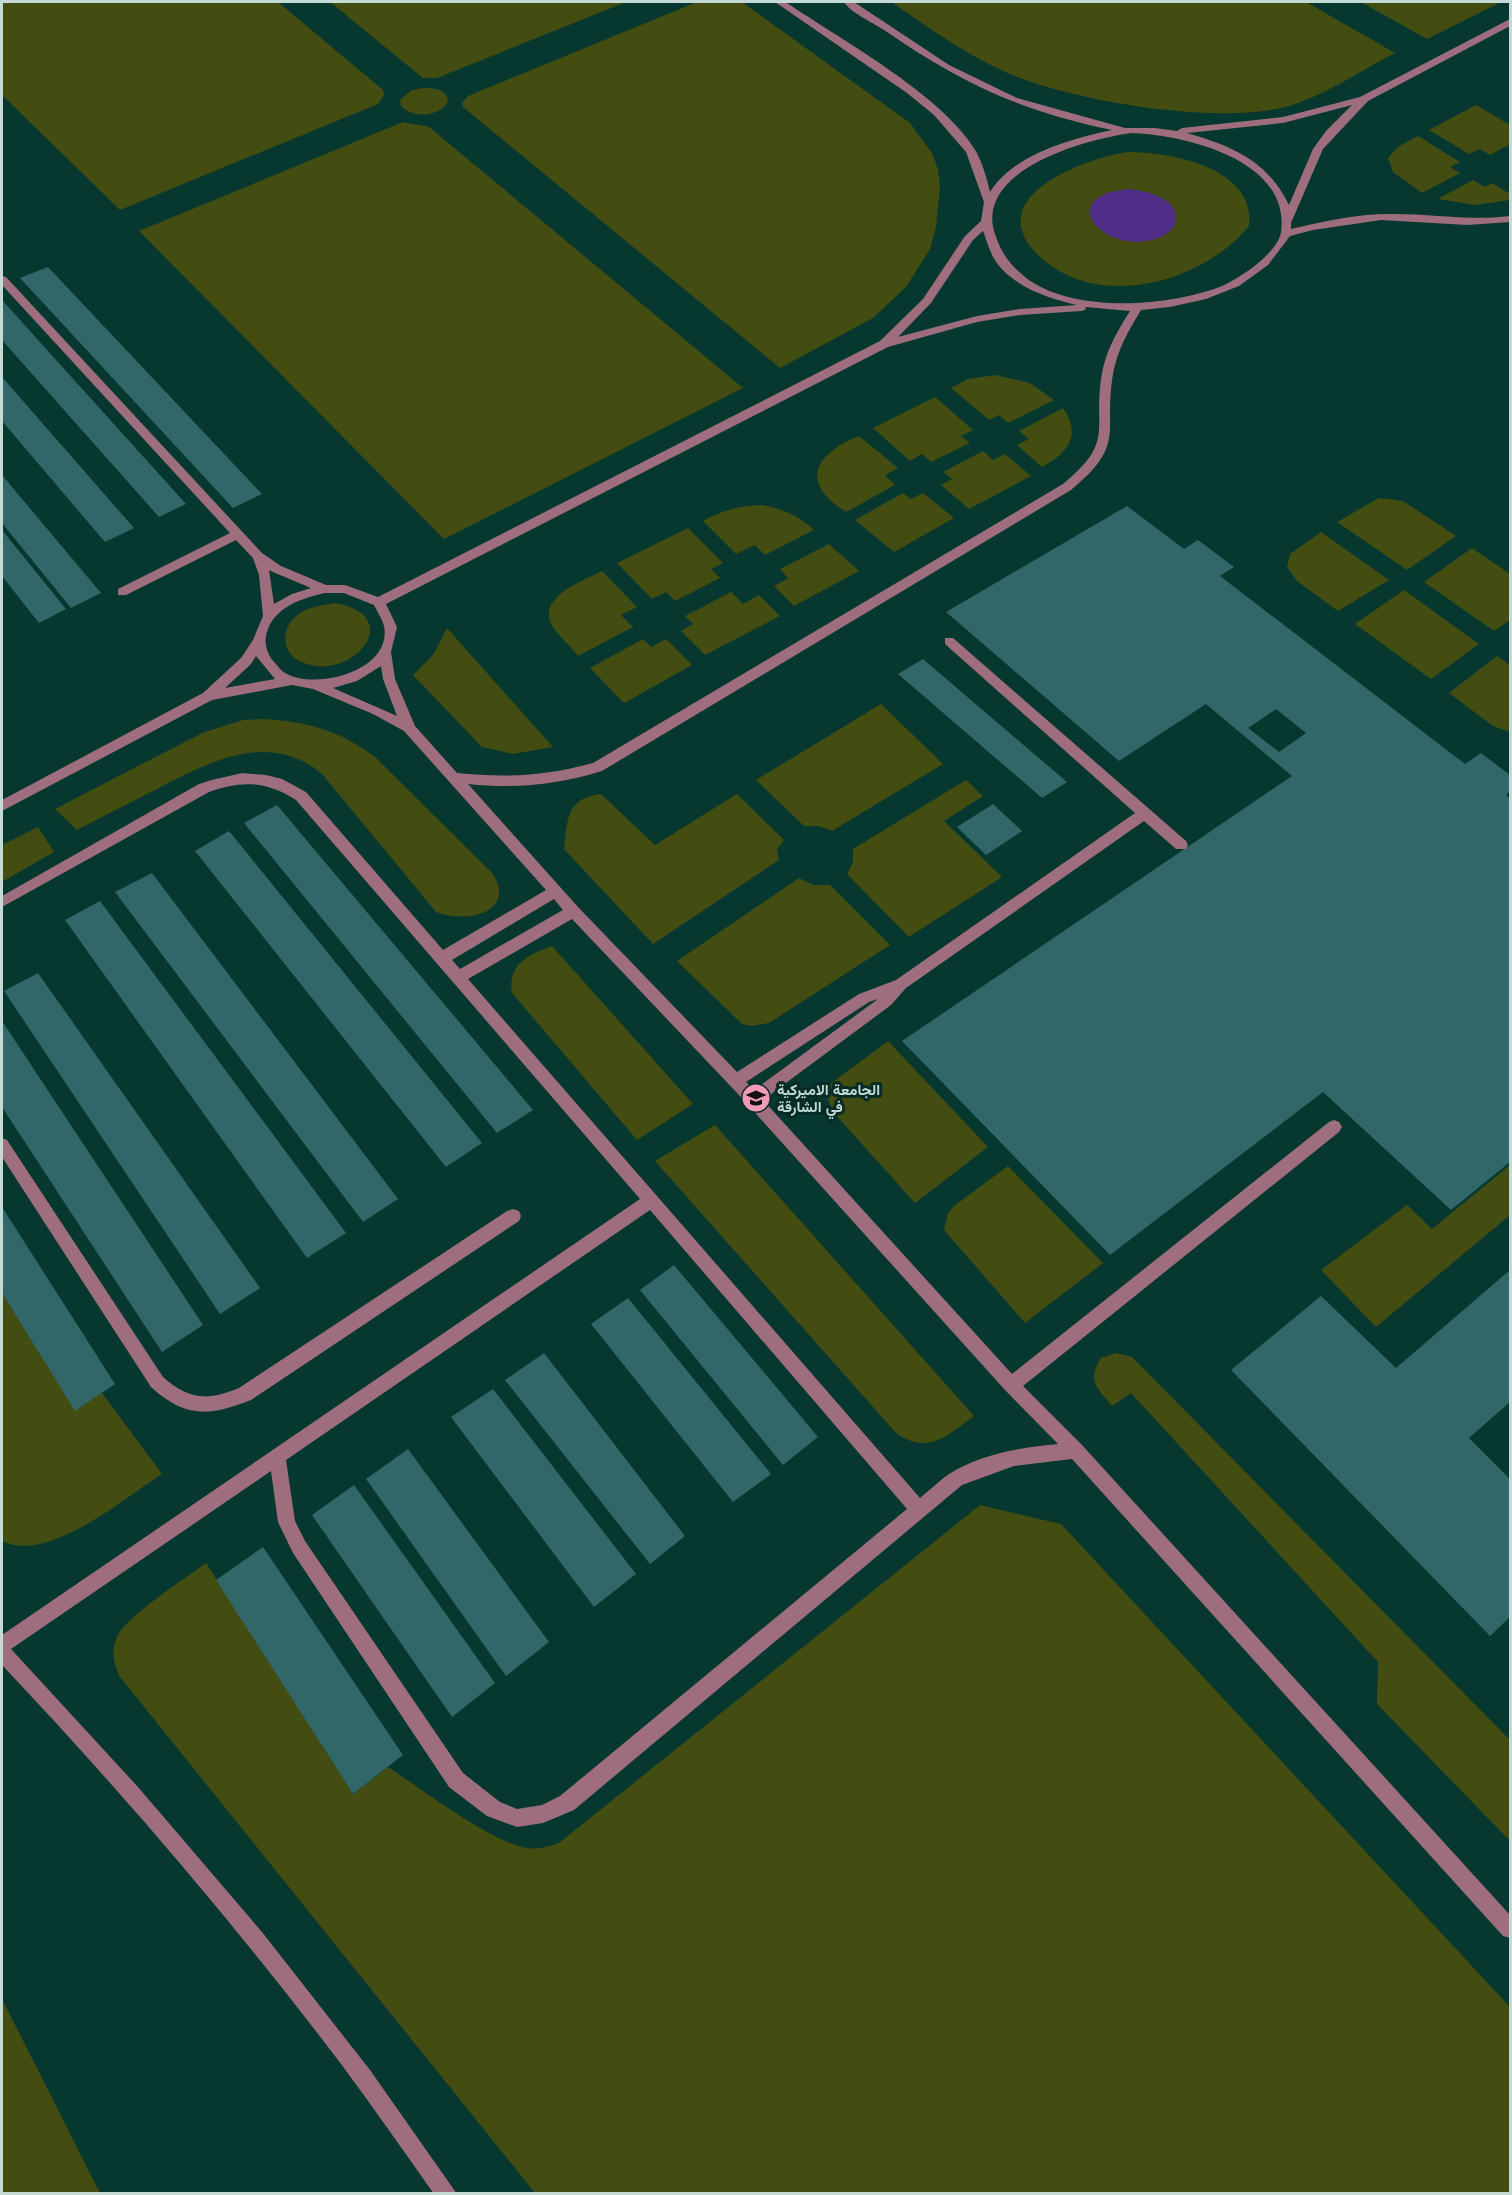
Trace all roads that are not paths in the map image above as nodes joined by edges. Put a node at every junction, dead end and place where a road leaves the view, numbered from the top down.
1 (779, 2) edge
2 (848, 2) edge
3 (1510, 22) edge
4 (1364, 99) junction
5 (1132, 130) junction
6 (1170, 132) junction
7 (987, 200) junction
8 (1510, 219) edge
9 (1287, 221) junction
10 (985, 223) junction
11 (1286, 234) junction
12 (2, 279) edge
13 (1111, 308) junction
14 (1137, 308) junction
15 (884, 344) junction
16 (238, 534) junction
17 (258, 556) junction
18 (325, 589) junction
19 (122, 592) dead end
20 (379, 602) junction
21 (269, 617) junction
22 (259, 641) junction
23 (950, 641) dead end
24 (386, 654) junction
25 (291, 681) junction
26 (312, 685) junction
27 (208, 696) junction
28 (409, 728) junction
29 (455, 778) junction
30 (2, 806) edge
31 (1145, 813) junction
32 (1181, 844) dead end
33 (555, 891) junction
34 (2, 902) edge
35 (573, 911) junction
36 (441, 959) junction
37 (457, 978) junction
38 (901, 984) junction
39 (735, 1081) junction
40 (752, 1100) junction
41 (1334, 1127) dead end
42 (2, 1145) edge
43 (650, 1201) junction
44 (513, 1216) dead end
45 (1011, 1385) junction
46 (1076, 1451) junction
47 (276, 1456) junction
48 (918, 1508) junction
49 (2, 1645) edge
50 (2, 1653) edge
51 (1510, 1929) edge
52 (447, 2193) edge

1 - 7 street
2 - 5 street
3 - 4 street
4 - 6 street
4 - 9 street
5 - 6 street
5 - 7 street
6 - 9 street
7 - 10 street
8 - 11 street
9 - 11 street
10 - 13 street
10 - 15 street
11 - 14 street
12 - 16 street
13 - 14 street
13 - 15 street
14 - 29 street
15 - 20 street
16 - 17 street
16 - 19 street
17 - 18 street
17 - 21 street
18 - 20 street
18 - 21 street
20 - 24 street
21 - 22 street
22 - 25 street
22 - 27 street
23 - 31 street
24 - 26 street
24 - 28 street
25 - 26 street
25 - 27 street
26 - 28 street
27 - 30 street
28 - 29 street
29 - 33 street
31 - 32 street
31 - 38 street
33 - 35 street
33 - 36 street
34 - 36 street
35 - 37 street
35 - 39 street
36 - 37 street
37 - 43 street
38 - 39 street
38 - 40 street
39 - 40 street
40 - 45 street
41 - 45 street
42 - 44 street
43 - 47 street
43 - 48 street
45 - 46 street
46 - 48 street
46 - 51 street
47 - 48 street
47 - 49 street
50 - 52 street

